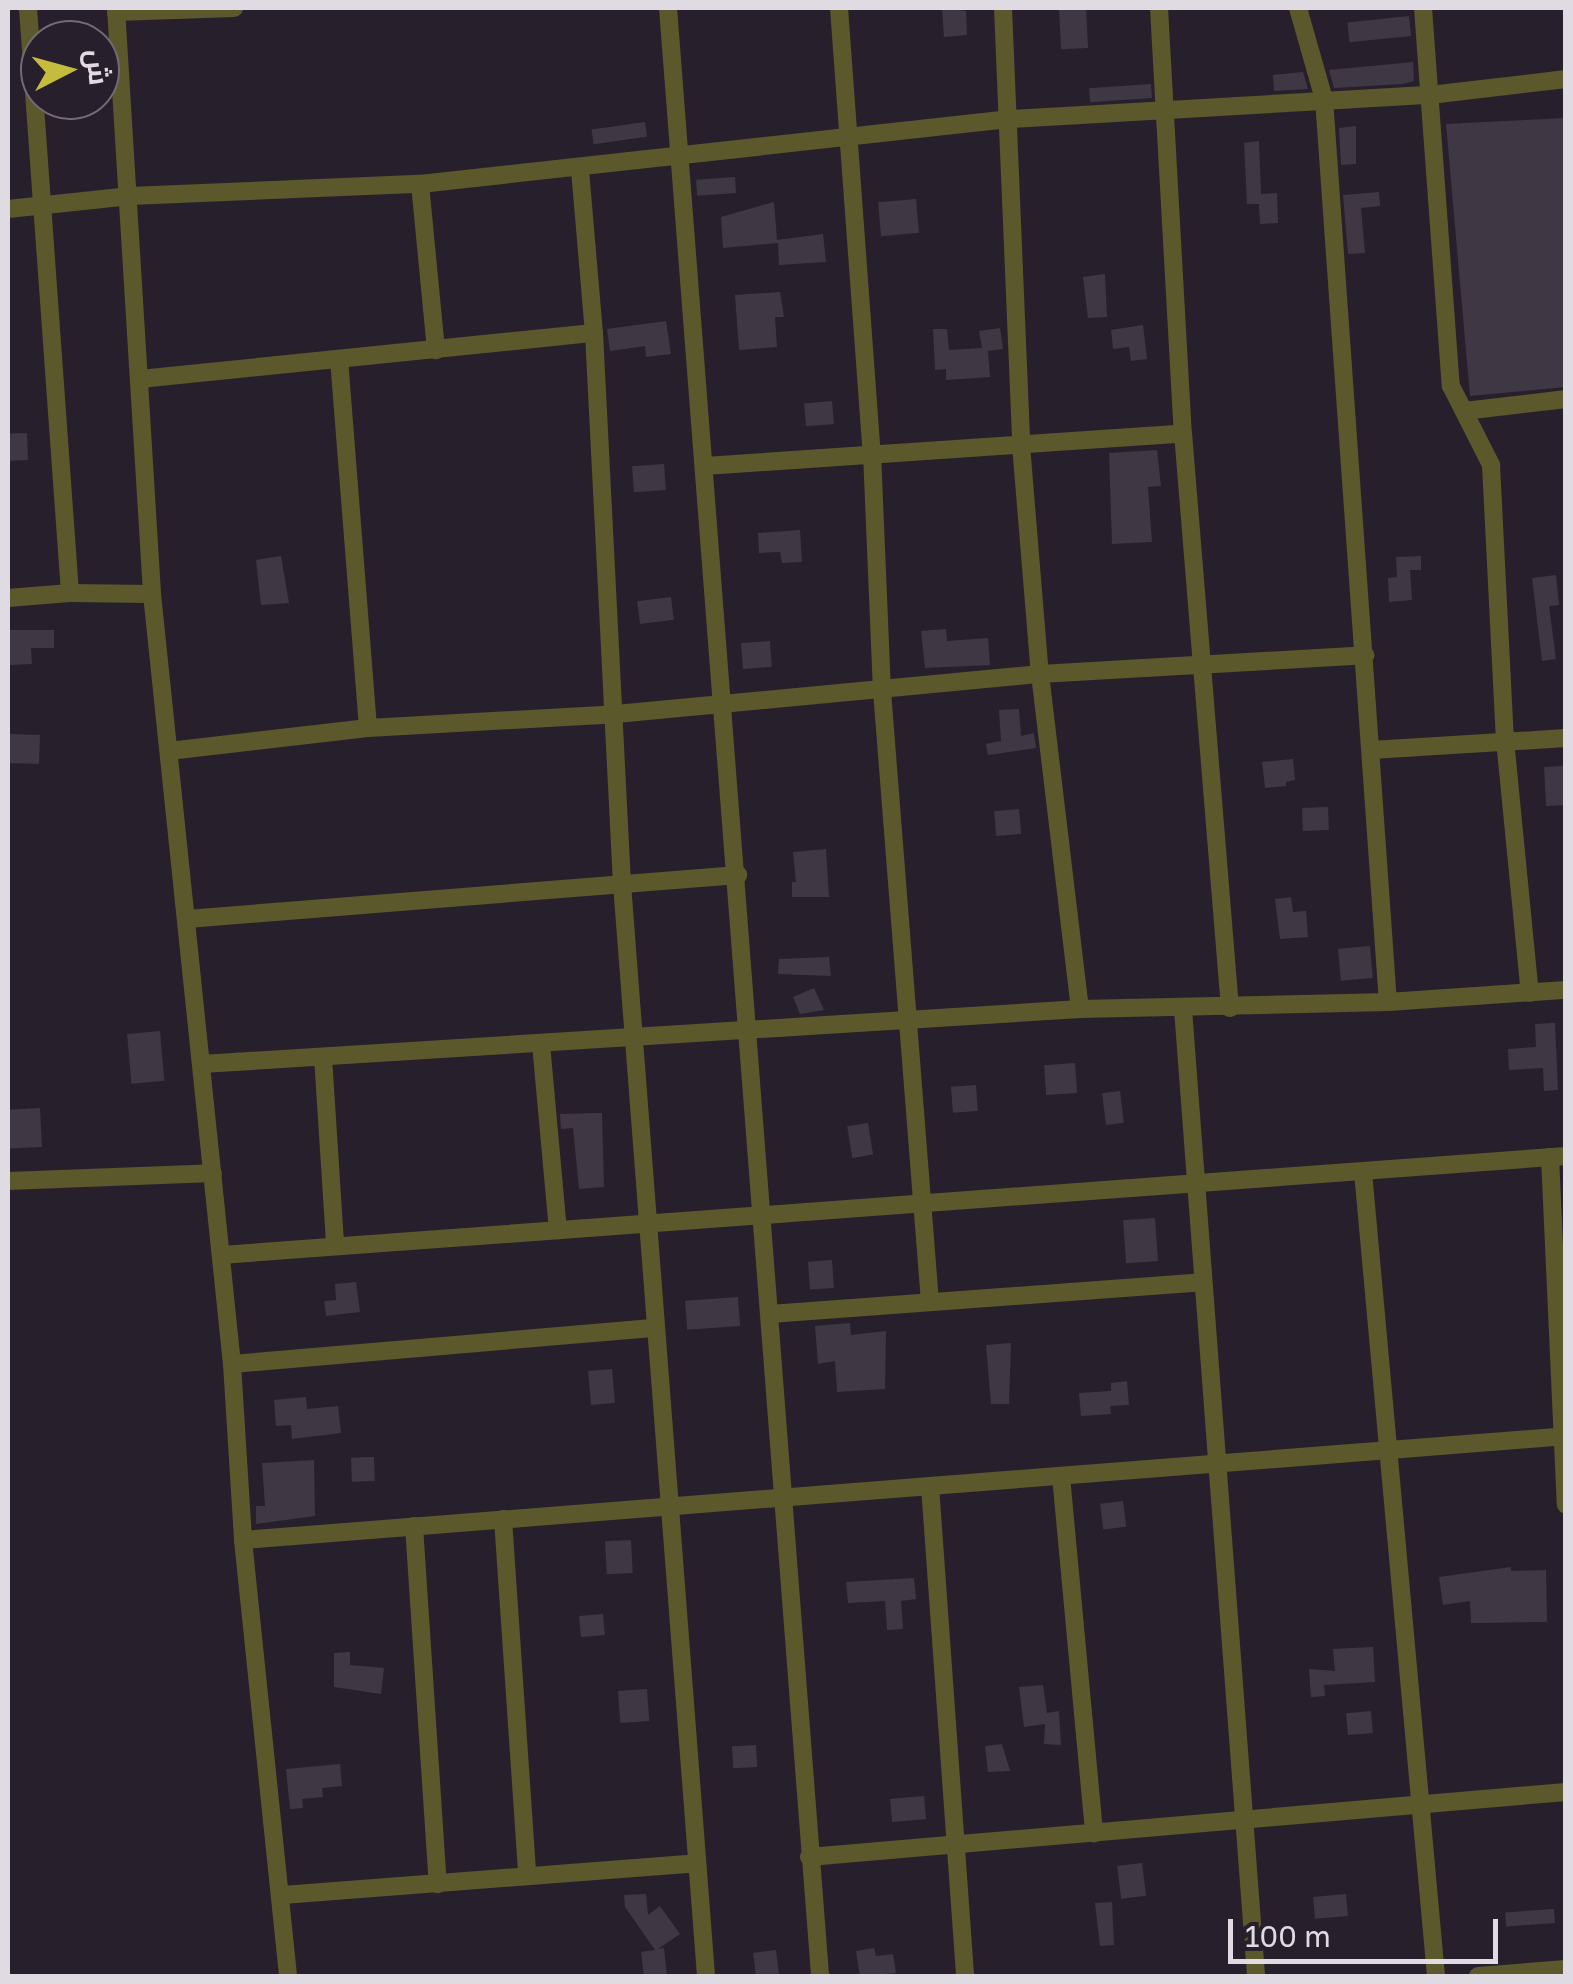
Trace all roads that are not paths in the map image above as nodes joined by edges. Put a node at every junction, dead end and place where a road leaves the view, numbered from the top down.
1 (28, 8) edge
2 (234, 8) edge
3 (668, 8) edge
4 (840, 8) edge
5 (1003, 8) edge
6 (1159, 8) edge
7 (1298, 8) edge
8 (1423, 8) edge
9 (116, 10) edge
10 (1566, 79) edge
11 (1430, 95) junction
12 (1324, 98) junction
13 (1165, 109) junction
14 (1010, 119) junction
15 (848, 137) junction
16 (681, 154) junction
17 (580, 170) junction
18 (420, 184) junction
19 (130, 196) junction
20 (42, 206) junction
21 (8, 209) edge
22 (594, 333) junction
23 (436, 350) junction
24 (339, 359) junction
25 (140, 380) junction
26 (1566, 400) edge
27 (1464, 412) junction
28 (1183, 433) junction
29 (1021, 444) junction
30 (872, 453) junction
31 (706, 466) junction
32 (70, 593) junction
33 (152, 594) junction
34 (8, 598) edge
35 (1365, 656) junction
36 (1200, 668) junction
37 (1040, 674) junction
38 (882, 691) junction
39 (724, 703) junction
40 (616, 714) junction
41 (368, 728) junction
42 (1566, 738) edge
43 (1505, 740) junction
44 (1372, 750) junction
45 (169, 751) junction
46 (738, 876) junction
47 (622, 884) junction
48 (187, 920) junction
49 (1566, 990) edge
50 (1530, 993) junction
51 (1388, 1002) junction
52 (1230, 1008) junction
53 (1080, 1009) junction
54 (1183, 1009) junction
55 (906, 1022) junction
56 (750, 1032) junction
57 (634, 1040) junction
58 (541, 1044) junction
59 (323, 1057) junction
60 (202, 1064) junction
61 (1558, 1156) edge
62 (1363, 1172) junction
63 (213, 1173) junction
64 (8, 1182) edge
65 (1196, 1185) junction
66 (922, 1204) junction
67 (763, 1216) junction
68 (648, 1224) junction
69 (558, 1230) junction
70 (335, 1245) junction
71 (221, 1255) junction
72 (1202, 1282) junction
73 (930, 1302) junction
74 (770, 1314) junction
75 (655, 1328) junction
76 (232, 1364) junction
77 (1563, 1436) edge
78 (1385, 1450) junction
79 (1217, 1462) junction
80 (1061, 1476) junction
81 (930, 1486) junction
82 (783, 1496) junction
83 (1566, 1505) edge
84 (670, 1506) junction
85 (504, 1518) junction
86 (414, 1526) junction
87 (243, 1540) junction
88 (1566, 1792) edge
89 (1420, 1805) junction
90 (1243, 1819) junction
91 (1094, 1833) junction
92 (958, 1844) junction
93 (809, 1857) junction
94 (697, 1863) junction
95 (528, 1875) junction
96 (438, 1884) junction
97 (283, 1896) junction
98 (1566, 1969) edge
99 (288, 1976) edge
100 (706, 1976) edge
101 (820, 1976) edge
102 (965, 1976) edge
103 (1256, 1976) edge
104 (1436, 1976) edge
105 (1478, 1976) edge

1 - 20 street
2 - 9 street
3 - 16 street
4 - 15 street
5 - 14 street
6 - 13 street
7 - 12 street
8 - 11 street
9 - 19 street
10 - 11 street
11 - 12 street
11 - 27 street
12 - 13 street
12 - 35 street
13 - 14 street
13 - 28 street
14 - 15 street
14 - 29 street
15 - 16 street
15 - 30 street
16 - 17 street
16 - 31 street
17 - 18 street
17 - 22 street
18 - 19 street
18 - 23 street
19 - 20 street
19 - 25 street
20 - 21 street
20 - 32 street
22 - 23 street
22 - 40 street
23 - 24 street
24 - 25 street
24 - 41 street
25 - 33 street
26 - 27 street
27 - 43 street
28 - 29 street
28 - 36 street
29 - 30 street
29 - 37 street
30 - 31 street
30 - 38 street
31 - 39 street
32 - 33 street
32 - 34 street
33 - 45 street
35 - 36 street
35 - 44 street
36 - 37 street
36 - 52 street
37 - 38 street
37 - 53 street
38 - 39 street
38 - 55 street
39 - 40 street
39 - 46 street
40 - 41 street
40 - 47 street
41 - 45 street
42 - 43 street
43 - 44 street
43 - 50 street
44 - 51 street
45 - 48 street
46 - 47 street
46 - 56 street
47 - 48 street
47 - 57 street
48 - 60 street
49 - 50 street
50 - 51 street
51 - 52 street
52 - 54 street
53 - 54 street
53 - 55 street
54 - 65 street
55 - 56 street
55 - 66 street
56 - 57 street
56 - 67 street
57 - 58 street
57 - 68 street
58 - 59 street
58 - 69 street
59 - 60 street
59 - 70 street
60 - 63 street
61 - 62 street
61 - 77 street
62 - 65 street
62 - 78 street
63 - 64 street
63 - 71 street
65 - 66 street
65 - 72 street
66 - 67 street
66 - 73 street
67 - 68 street
67 - 74 street
68 - 69 street
68 - 75 street
69 - 70 street
70 - 71 street
71 - 76 street
72 - 73 street
72 - 79 street
73 - 74 street
74 - 82 street
75 - 76 street
75 - 84 street
76 - 87 street
77 - 78 street
77 - 83 street
78 - 79 street
78 - 89 street
79 - 80 street
79 - 90 street
80 - 81 street
80 - 91 street
81 - 82 street
81 - 92 street
82 - 84 street
82 - 93 street
84 - 85 street
84 - 94 street
85 - 86 street
85 - 95 street
86 - 87 street
86 - 96 street
87 - 97 street
88 - 89 street
89 - 90 street
89 - 104 street
90 - 91 street
90 - 103 street
91 - 92 street
92 - 93 street
92 - 102 street
93 - 101 street
94 - 95 street
94 - 100 street
95 - 96 street
96 - 97 street
97 - 99 street
98 - 105 street

